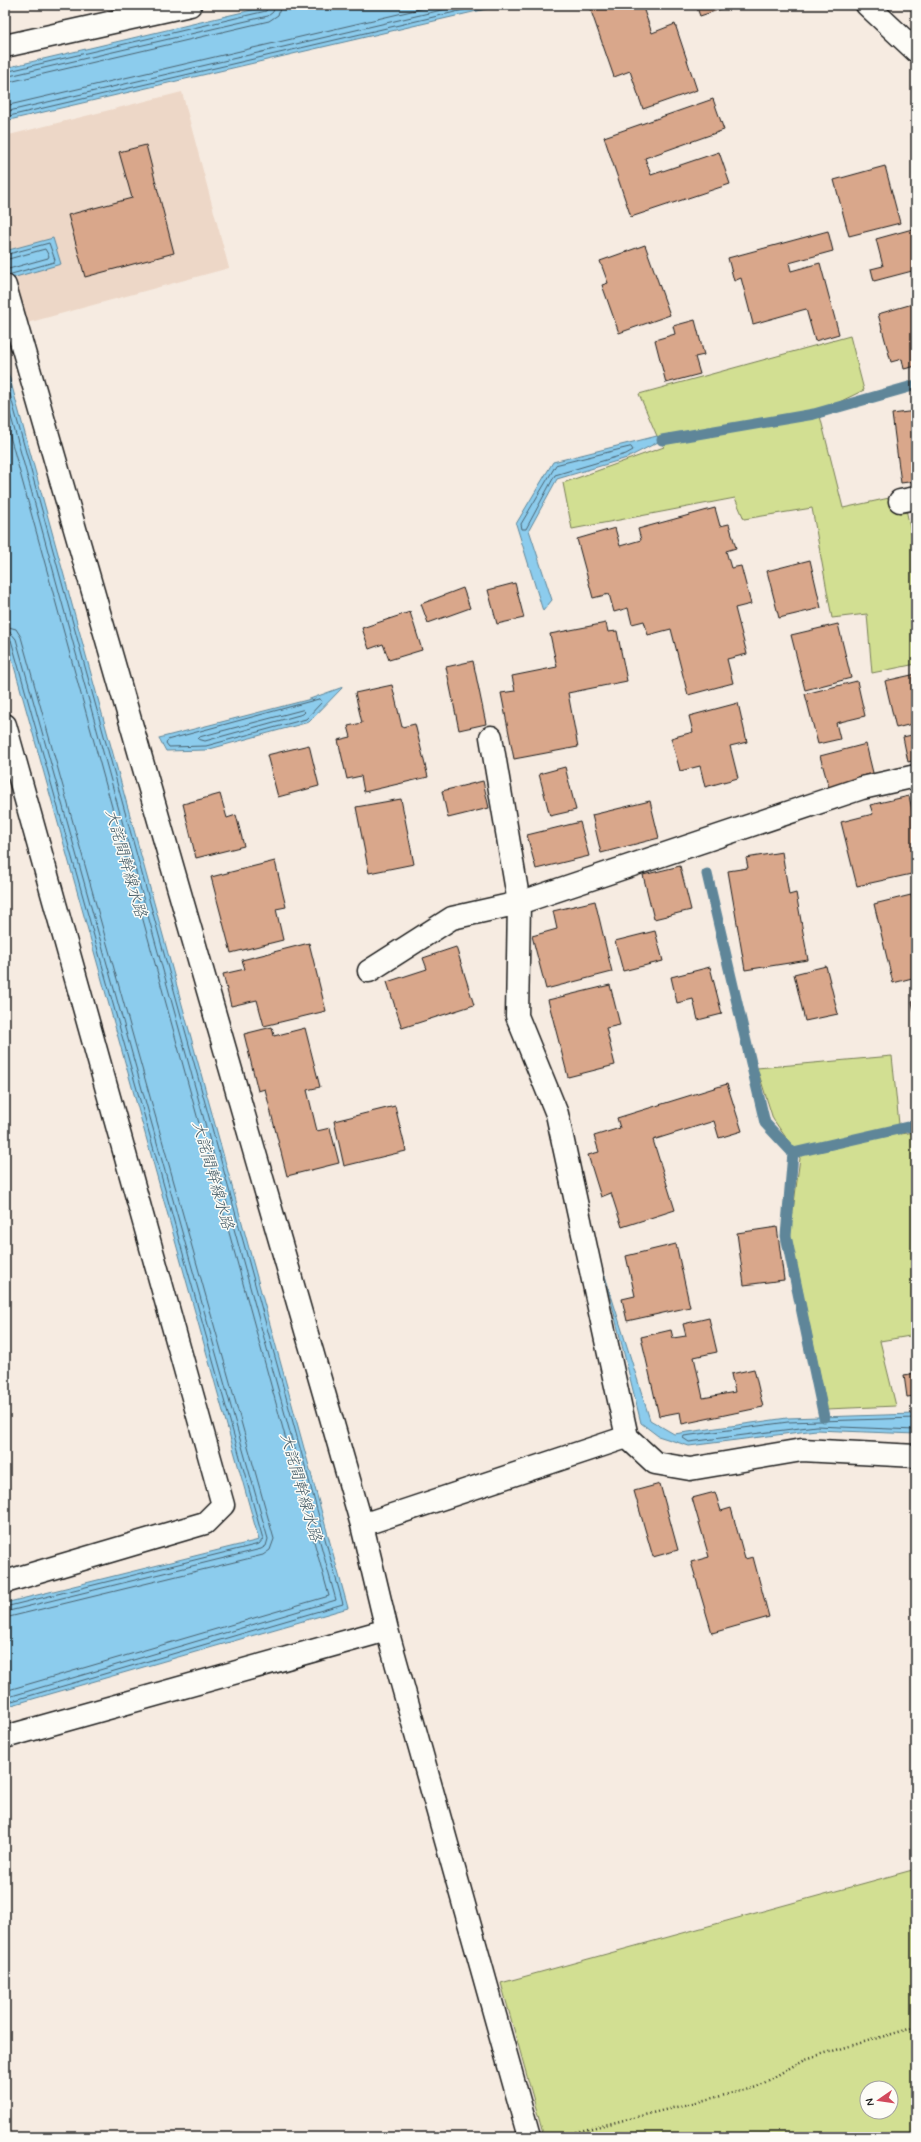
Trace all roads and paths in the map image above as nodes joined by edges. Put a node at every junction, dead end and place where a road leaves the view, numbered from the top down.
1 (190, 5) edge
2 (867, 5) edge
3 (5, 46) edge
4 (916, 51) edge
5 (6, 290) edge
6 (5, 724) edge
7 (491, 737) dead end
8 (916, 776) edge
9 (519, 903) junction
10 (369, 971) dead end
11 (627, 1437) junction
12 (916, 1456) edge
13 (362, 1525) junction
14 (5, 1582) edge
15 (387, 1630) junction
16 (5, 1737) edge
17 (916, 2027) edge
18 (529, 2137) edge
19 (557, 2137) edge

1 - 3 street
2 - 4 street
5 - 13 street
6 - 14 street
7 - 9 street
8 - 9 street
9 - 10 street
9 - 11 street
11 - 12 street
11 - 13 street
13 - 15 street
15 - 16 street
15 - 18 street
17 - 19 path

